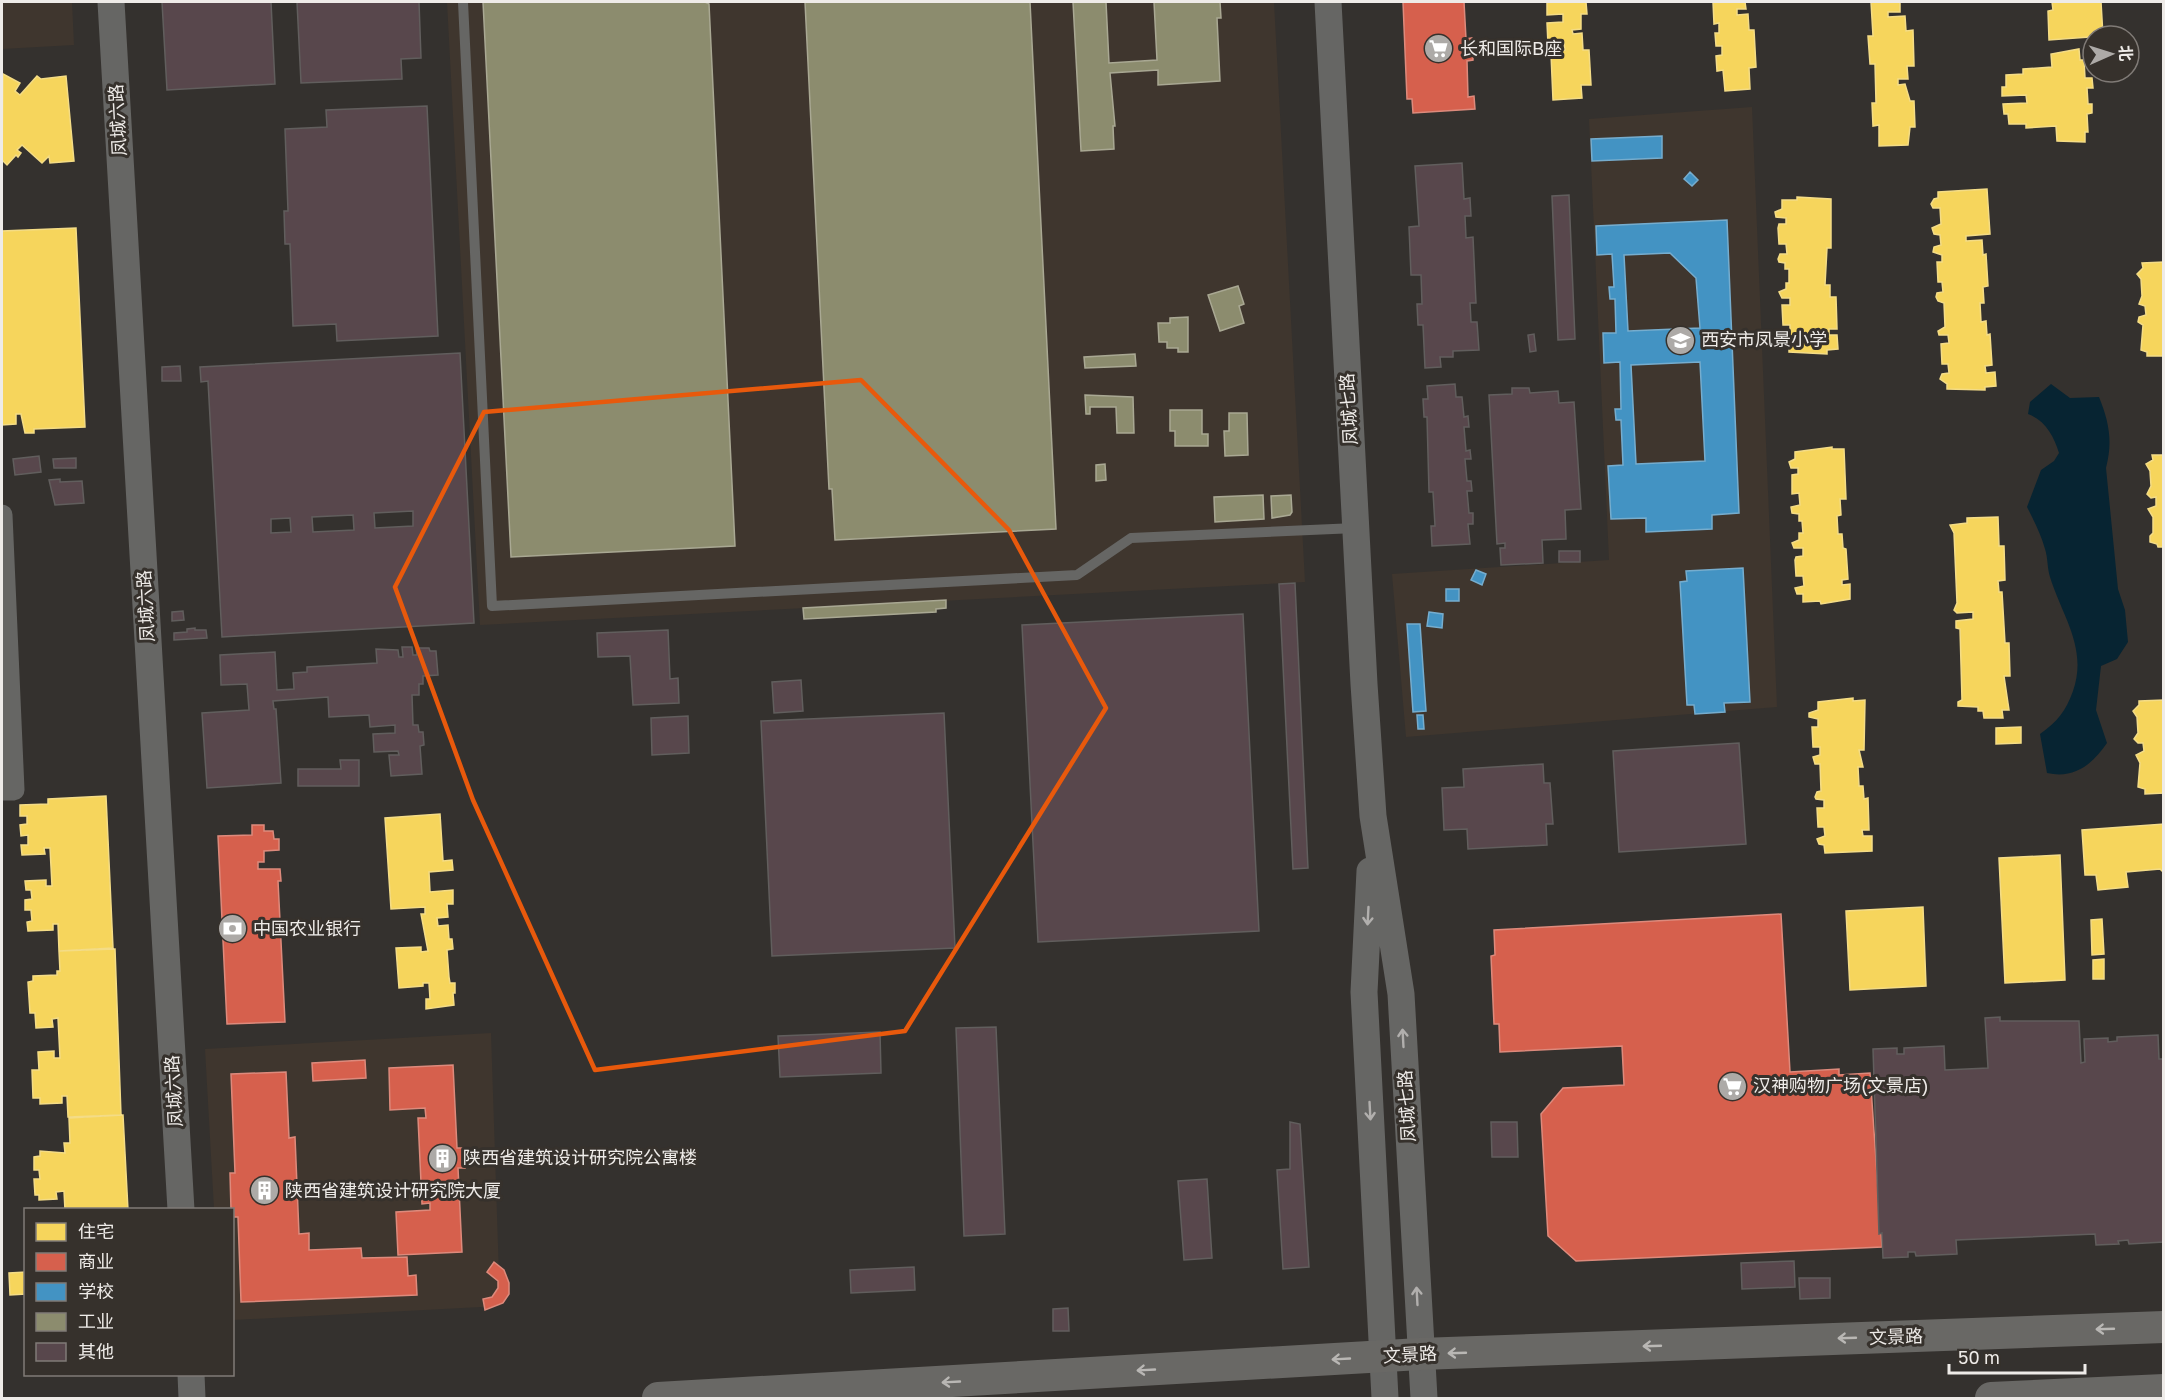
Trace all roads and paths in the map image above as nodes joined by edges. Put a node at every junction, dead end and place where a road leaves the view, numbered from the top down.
1 (111, 2) edge
2 (462, 2) edge
3 (1329, 2) edge
4 (2, 515) edge
5 (1356, 528) junction
6 (2, 790) edge
7 (1373, 816) junction
8 (181, 1208) edge
9 (2163, 1327) edge
10 (1420, 1354) junction
11 (1383, 1356) junction
12 (191, 1376) edge
13 (2163, 1390) edge
14 (192, 1398) edge
15 (658, 1398) edge
16 (1385, 1398) edge
17 (1424, 1398) edge
18 (1991, 1398) edge

1 - 8 street, 凤城六路
2 - 5 lane
3 - 5 street, 凤城七路
4 - 6 street
5 - 7 street, 凤城七路
10 -> 7 street, 凤城七路
7 -> 11 street, 凤城七路
9 -> 10 main road, 文景路
10 - 11 main road, 文景路
10 - 17 street, 凤城七路
11 -> 15 main road, 文景路
11 - 16 street, 凤城七路
12 - 14 street
13 - 18 main road

